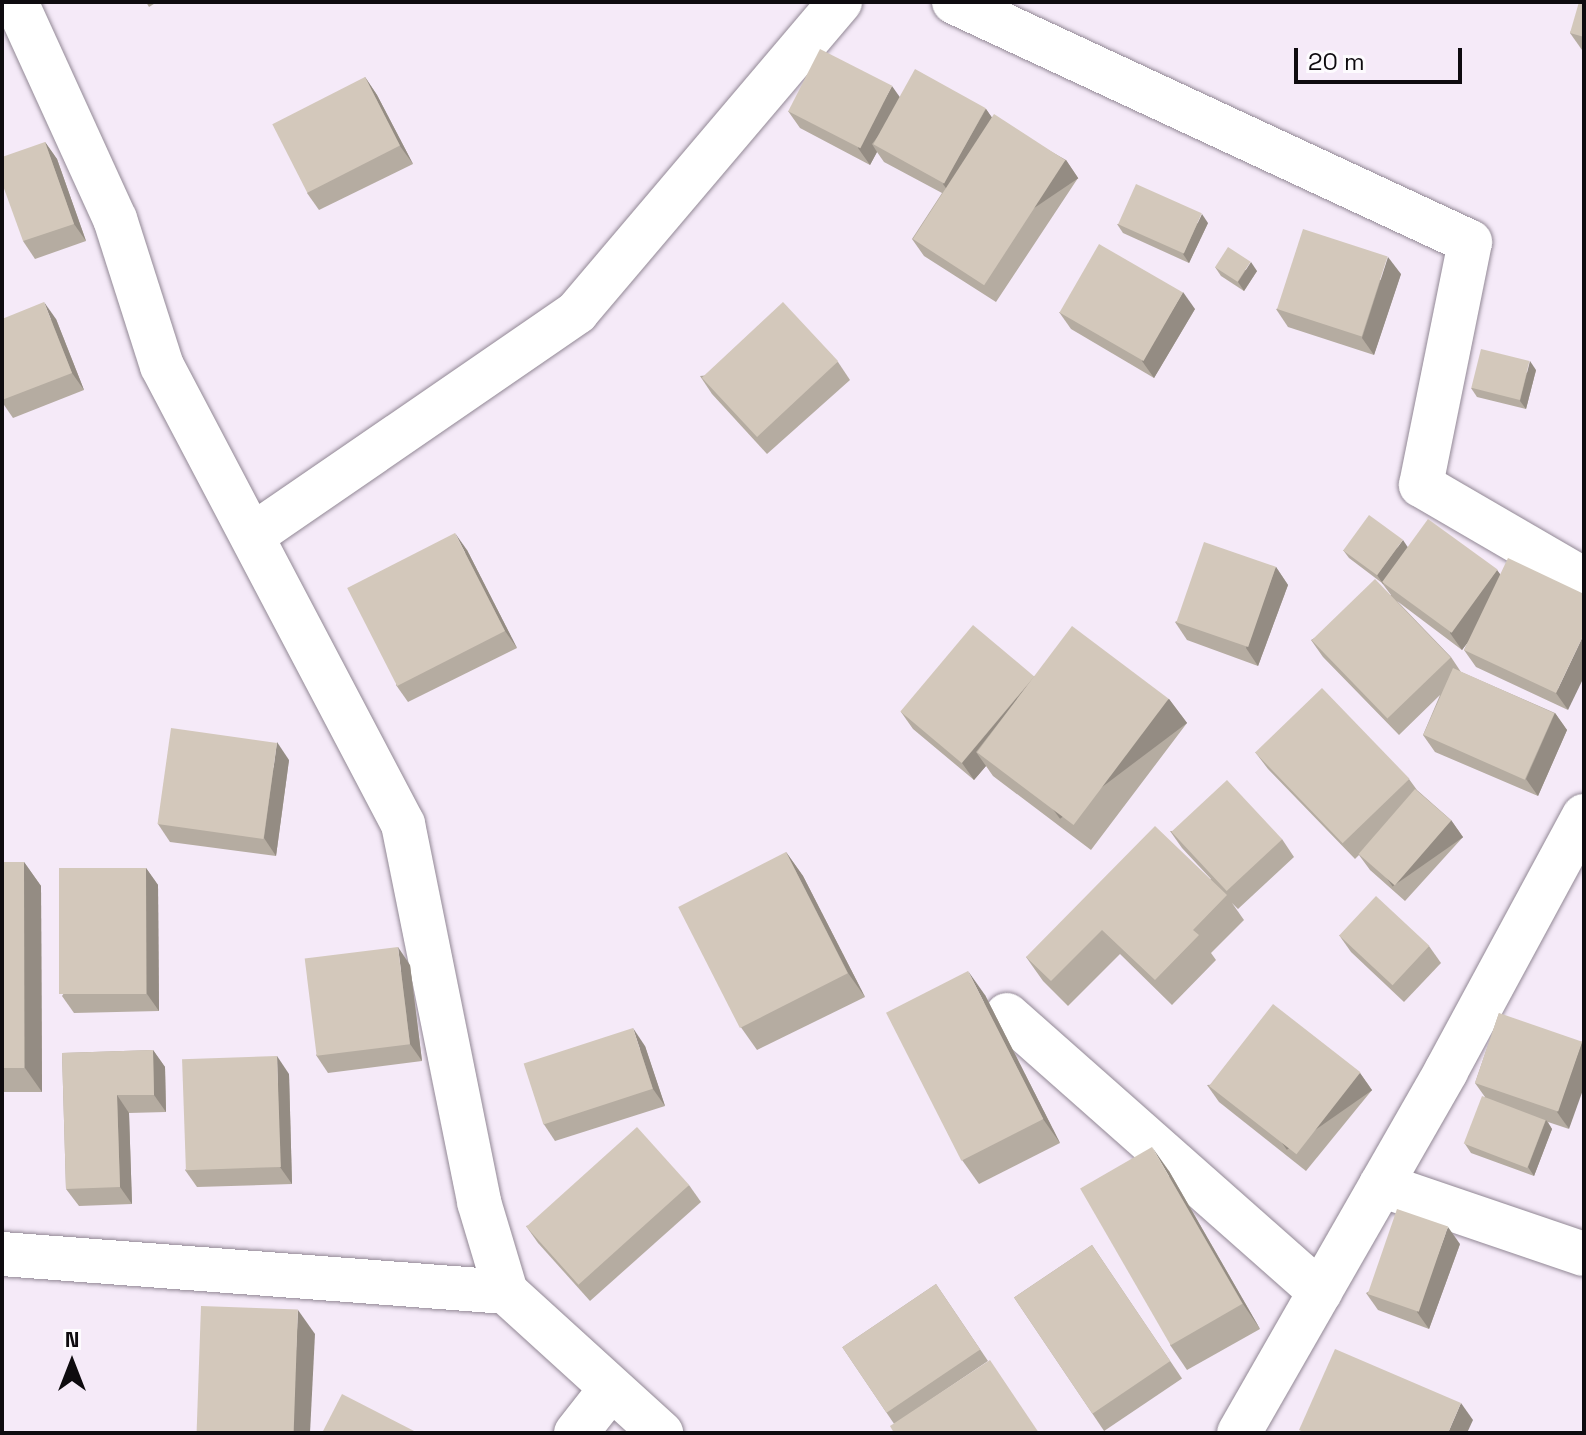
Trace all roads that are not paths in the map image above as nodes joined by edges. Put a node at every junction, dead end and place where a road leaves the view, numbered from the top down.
1 (16, 2) edge
2 (840, 2) edge
3 (954, 2) edge
4 (253, 535) junction
5 (1584, 580) edge
6 (1584, 816) edge
7 (1007, 1015) dead end
8 (1381, 1185) junction
9 (2, 1254) edge
10 (1584, 1254) edge
11 (506, 1292) junction
12 (1320, 1292) junction
13 (609, 1391) junction
14 (576, 1433) edge
15 (661, 1433) edge
16 (1239, 1433) edge

1 - 4 street
2 - 4 street
3 - 5 street
4 - 11 street
6 - 8 street
7 - 12 street
8 - 10 street
8 - 12 street
9 - 11 street
11 - 13 street
12 - 16 street
13 - 14 street
13 - 15 street

